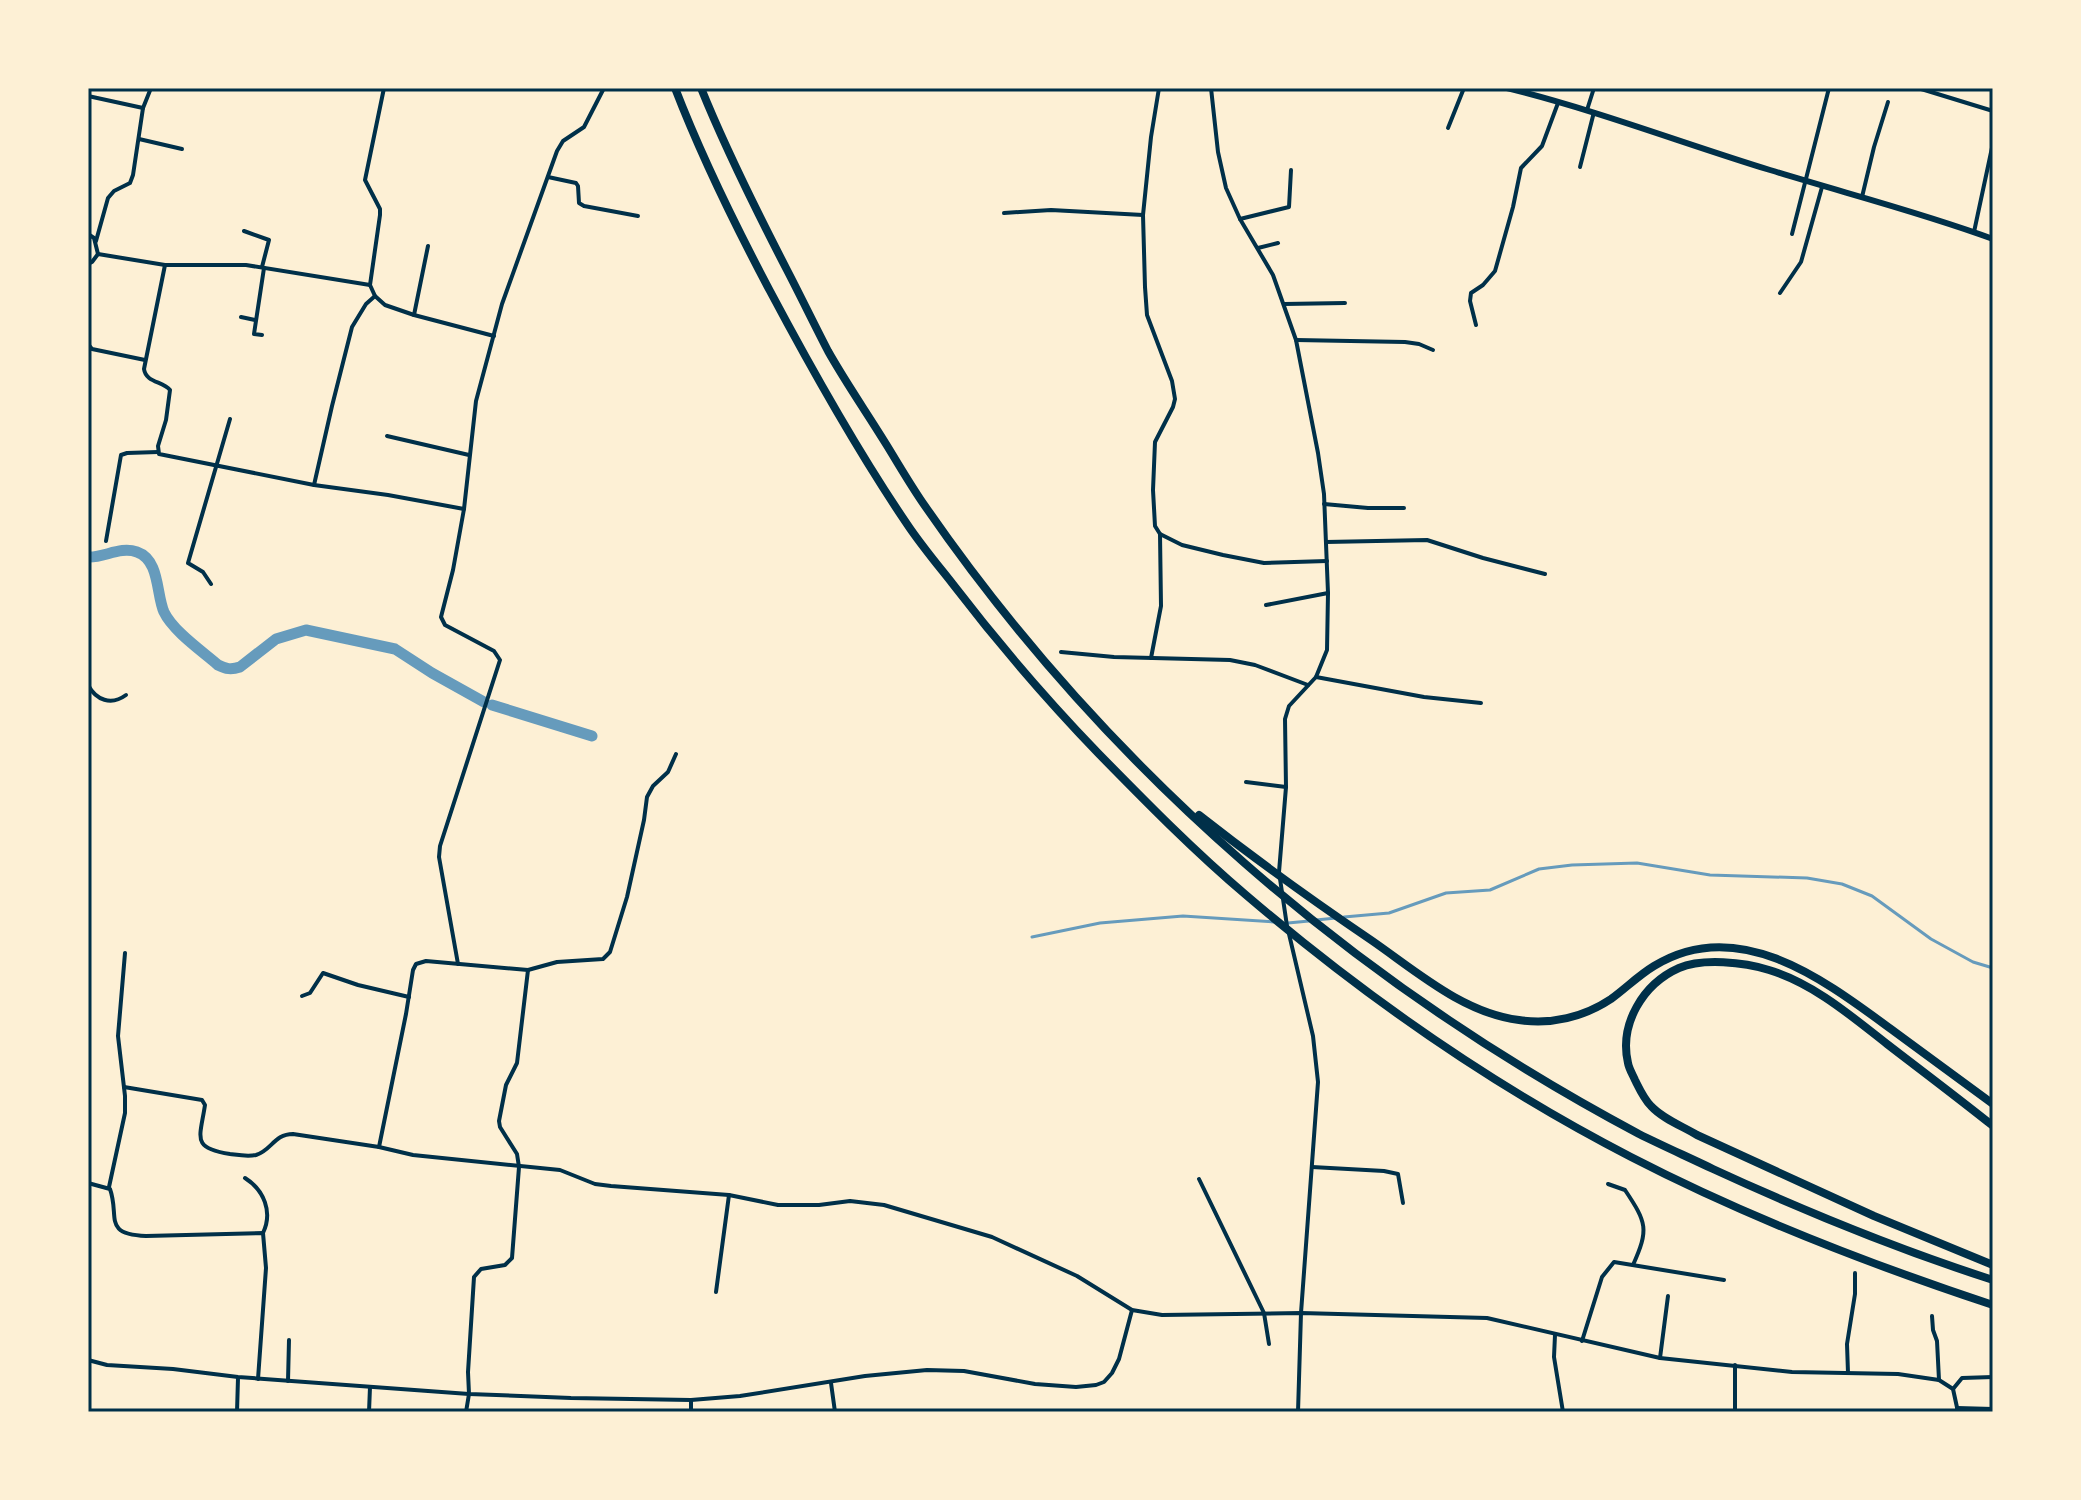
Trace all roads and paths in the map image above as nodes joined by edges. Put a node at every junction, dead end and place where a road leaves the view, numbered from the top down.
1 (151, 88) edge
2 (384, 88) edge
3 (604, 88) edge
4 (675, 88) edge
5 (701, 88) edge
6 (1159, 88) edge
7 (1211, 88) edge
8 (1464, 88) edge
9 (1507, 88) edge
10 (1594, 88) edge
11 (1822, 88) edge
12 (1918, 88) edge
13 (1829, 89) edge
14 (88, 96) edge
15 (1559, 101) junction
16 (1888, 102) dead end
17 (143, 108) junction
18 (1591, 111) junction
19 (1993, 111) edge
20 (1448, 128) dead end
21 (139, 139) junction
22 (1993, 143) edge
23 (182, 149) dead end
24 (1580, 167) dead end
25 (1291, 170) dead end
26 (548, 177) junction
27 (1807, 181) junction
28 (1822, 184) junction
29 (1862, 197) junction
30 (1004, 213) dead end
31 (1143, 215) junction
32 (638, 216) dead end
33 (1240, 219) junction
34 (244, 231) dead end
35 (1974, 232) junction
36 (88, 234) edge
37 (1792, 234) dead end
38 (1993, 239) edge
39 (1278, 243) dead end
40 (95, 244) junction
41 (428, 246) dead end
42 (1258, 248) junction
43 (98, 254) junction
44 (88, 264) edge
45 (165, 265) junction
46 (263, 268) junction
47 (370, 285) junction
48 (1780, 293) dead end
49 (375, 296) junction
50 (1345, 303) dead end
51 (1284, 304) junction
52 (414, 315) junction
53 (241, 317) dead end
54 (255, 320) junction
55 (1476, 325) dead end
56 (262, 335) dead end
57 (494, 336) junction
58 (1296, 340) junction
59 (88, 344) edge
60 (1433, 350) dead end
61 (145, 360) junction
62 (230, 419) dead end
63 (387, 436) dead end
64 (158, 452) junction
65 (469, 455) junction
66 (216, 465) junction
67 (314, 485) junction
68 (1324, 504) junction
69 (1404, 508) dead end
70 (464, 509) junction
71 (1160, 534) junction
72 (106, 541) dead end
73 (1326, 542) junction
74 (1327, 561) junction
75 (1545, 574) dead end
76 (211, 584) dead end
77 (1328, 593) junction
78 (1266, 605) dead end
79 (1061, 652) dead end
80 (1151, 658) junction
81 (1316, 677) junction
82 (88, 685) edge
83 (1308, 685) junction
84 (126, 695) dead end
85 (1481, 703) dead end
86 (676, 754) dead end
87 (1246, 782) dead end
88 (1157, 783) junction
89 (1286, 787) junction
90 (125, 953) dead end
91 (458, 964) junction
92 (528, 970) junction
93 (302, 996) dead end
94 (409, 997) junction
95 (124, 1087) junction
96 (1993, 1104) edge
97 (1993, 1126) edge
98 (379, 1147) junction
99 (519, 1167) junction
100 (1312, 1167) junction
101 (245, 1178) dead end
102 (1199, 1179) dead end
103 (88, 1183) edge
104 (1608, 1184) dead end
105 (109, 1187) junction
106 (729, 1195) junction
107 (1403, 1203) dead end
108 (263, 1233) junction
109 (1633, 1265) junction
110 (1993, 1265) edge
111 (1855, 1273) dead end
112 (1724, 1280) dead end
113 (1993, 1280) edge
114 (716, 1292) dead end
115 (1668, 1296) dead end
116 (1993, 1305) edge
117 (1132, 1310) junction
118 (1264, 1313) junction
119 (1301, 1313) junction
120 (1932, 1316) dead end
121 (1555, 1335) junction
122 (289, 1340) dead end
123 (1582, 1341) junction
124 (1269, 1344) dead end
125 (1660, 1358) junction
126 (88, 1360) edge
127 (1735, 1365) junction
128 (1848, 1373) junction
129 (238, 1377) junction
130 (1993, 1377) edge
131 (258, 1379) junction
132 (1939, 1380) junction
133 (288, 1381) junction
134 (831, 1382) junction
135 (370, 1387) junction
136 (1953, 1389) junction
137 (469, 1394) junction
138 (691, 1400) junction
139 (1993, 1409) edge
140 (1958, 1410) edge
141 (237, 1412) edge
142 (369, 1412) edge
143 (466, 1412) edge
144 (691, 1412) edge
145 (835, 1412) edge
146 (1298, 1412) edge
147 (1563, 1412) edge
148 (1735, 1412) edge

1 - 17 street
2 - 47 street
3 - 26 street
4 - 116 highway
5 - 88 highway
6 - 31 street
7 - 33 street
8 - 20 street
9 - 15 main road
10 - 18 street
11 - 13 street
12 - 19 street
13 - 27 street
14 - 17 street
15 - 18 main road
15 - 55 street
16 - 29 street
17 - 21 street
18 - 24 street
18 - 27 main road
21 - 23 street
21 - 40 street
22 - 35 street
25 - 33 street
26 - 32 street
26 - 57 street
27 - 28 main road
27 - 37 street
28 - 29 main road
28 - 48 street
29 - 35 main road
30 - 31 street
31 - 71 street
33 - 42 street
34 - 46 street
35 - 38 main road
36 - 40 street
39 - 42 street
40 - 43 street
41 - 52 street
42 - 51 street
43 - 44 street
43 - 45 street
45 - 46 street
45 - 61 street
46 - 47 street
46 - 54 street
47 - 49 street
49 - 52 street
49 - 67 street
50 - 51 street
51 - 58 street
52 - 57 street
53 - 54 street
54 - 56 street
57 - 65 street
58 - 60 street
58 - 68 street
59 - 61 street
61 - 64 street
62 - 66 street
63 - 65 street
64 - 66 street
64 - 72 street
65 - 70 street
66 - 67 street
66 - 76 street
67 - 70 street
68 - 69 street
68 - 73 street
70 - 91 street
71 - 74 street
71 - 80 street
73 - 74 street
73 - 75 street
74 - 77 street
77 - 78 street
77 - 81 street
79 - 80 street
80 - 83 street
81 - 83 street
81 - 85 street
82 - 84 street
83 - 89 street
86 - 92 street
87 - 89 street
88 - 96 highway
88 - 113 highway
89 - 100 street
90 - 95 street
91 - 92 street
91 - 94 street
92 - 99 street
93 - 94 street
94 - 98 street
95 - 98 street
95 - 105 street
97 - 110 highway
98 - 99 street
99 - 106 street
99 - 137 street
100 - 107 street
100 - 119 street
101 - 108 street
102 - 118 street
103 - 105 street
104 - 109 street
105 - 108 street
106 - 114 street
106 - 117 street
108 - 131 street
109 - 112 street
109 - 123 street
111 - 128 street
115 - 125 street
117 - 118 street
117 - 134 street
118 - 119 street
118 - 124 street
119 - 121 street
119 - 146 street
120 - 132 street
121 - 123 street
121 - 147 street
122 - 133 street
123 - 125 street
125 - 127 street
126 - 129 street
127 - 128 street
127 - 148 street
128 - 132 street
129 - 131 street
129 - 141 street
130 - 136 street
131 - 133 street
132 - 136 street
133 - 135 street
134 - 138 street
134 - 145 street
135 - 137 street
135 - 142 street
136 - 140 street
137 - 138 street
137 - 143 street
138 - 144 street
139 - 140 street

